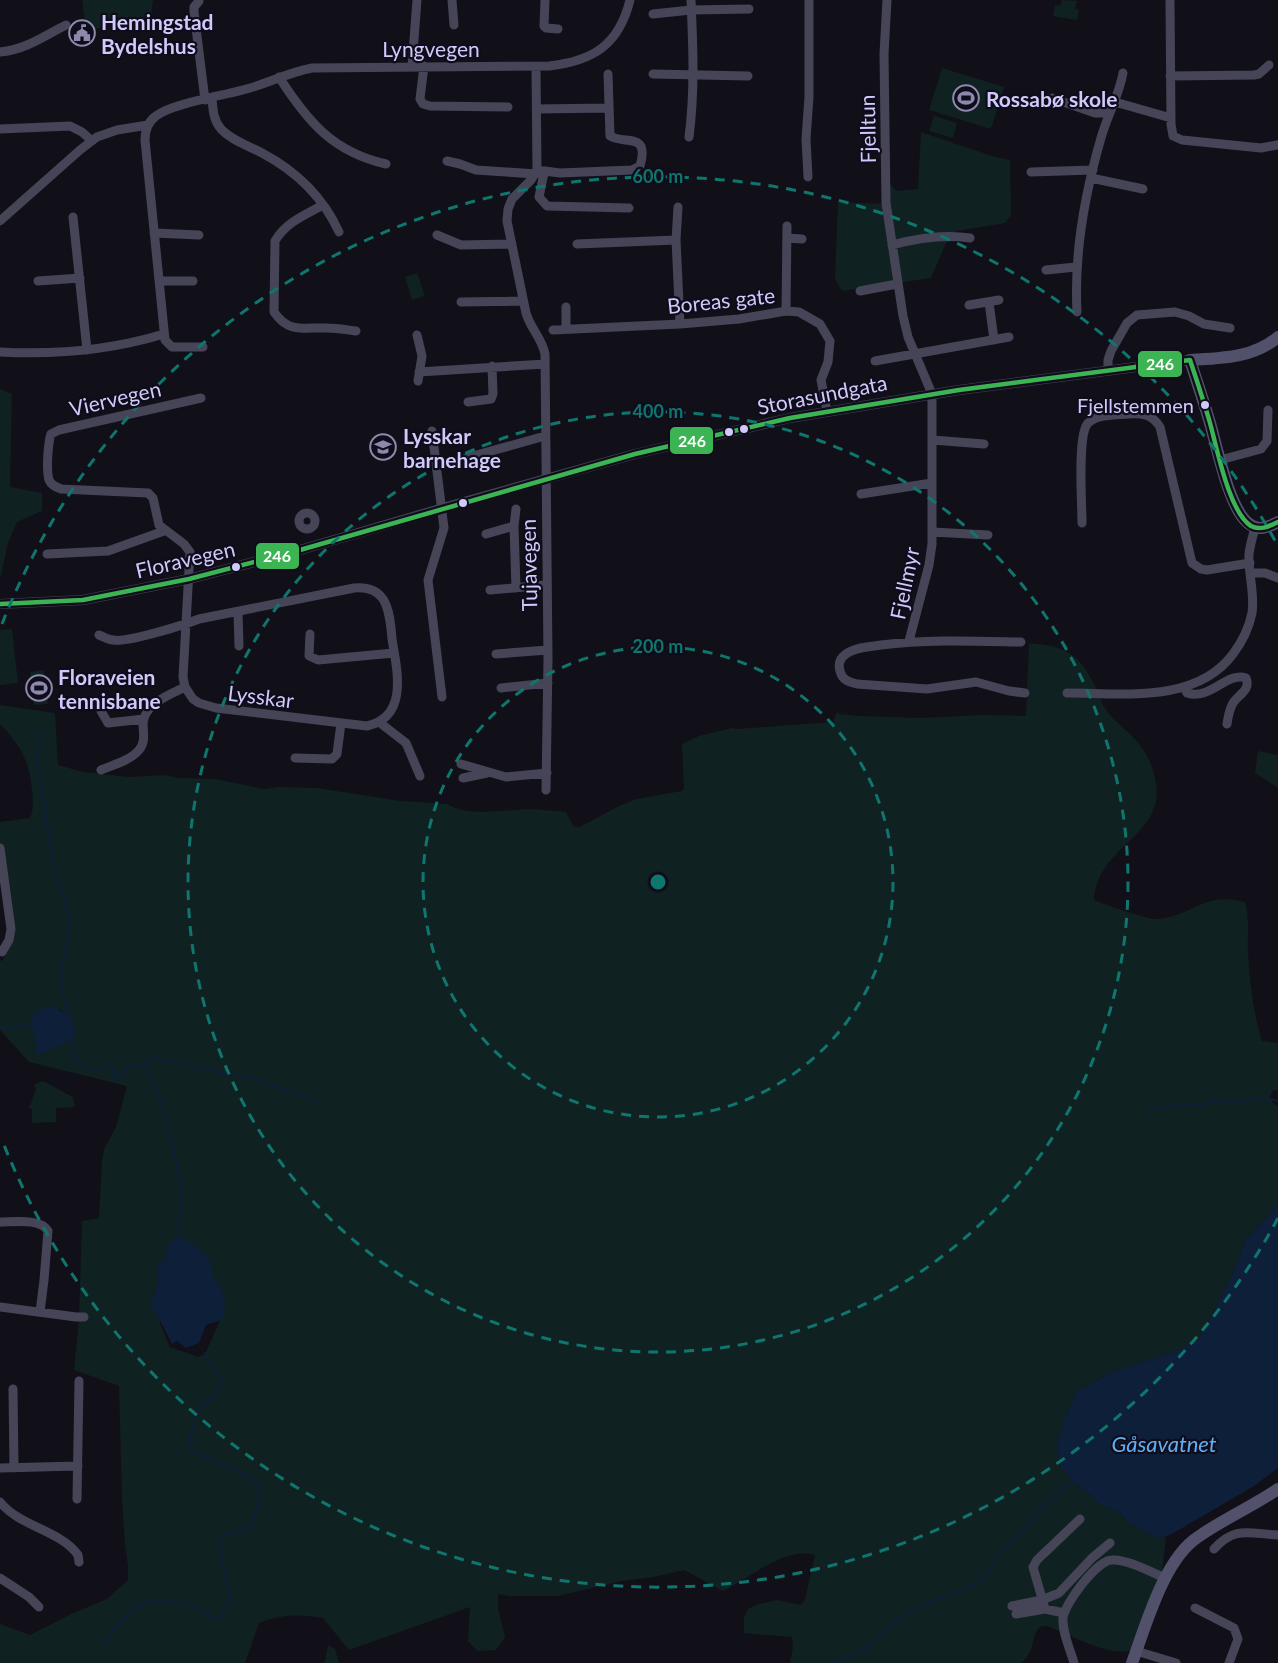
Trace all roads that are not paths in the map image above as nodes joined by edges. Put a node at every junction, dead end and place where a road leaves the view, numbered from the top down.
1 (417, 0) edge
2 (452, 0) edge
3 (545, 0) edge
4 (630, 0) edge
5 (809, 0) edge
6 (887, 0) edge
7 (895, 0) edge
8 (1170, 0) edge
9 (199, 1) edge
10 (691, 5) edge
11 (749, 9) dead end
12 (887, 12) junction
13 (653, 14) dead end
14 (66, 25) dead end
15 (454, 25) dead end
16 (558, 29) dead end
17 (0, 52) edge
18 (1269, 65) dead end
19 (412, 66) junction
20 (424, 66) junction
21 (536, 66) junction
22 (1123, 73) dead end
23 (608, 74) dead end
24 (653, 74) dead end
25 (694, 74) junction
26 (748, 76) dead end
27 (1170, 76) junction
28 (279, 77) junction
29 (1052, 98) dead end
30 (209, 99) junction
31 (1115, 102) junction
32 (508, 107) dead end
33 (537, 108) junction
34 (608, 108) junction
35 (1110, 113) junction
36 (1171, 118) junction
37 (148, 125) junction
38 (0, 129) edge
39 (688, 137) dead end
40 (92, 141) junction
41 (1277, 145) edge
42 (447, 161) dead end
43 (386, 164) dead end
44 (539, 172) junction
45 (1032, 172) dead end
46 (1092, 174) junction
47 (808, 177) dead end
48 (1143, 189) dead end
49 (323, 205) junction
50 (678, 207) dead end
51 (629, 208) dead end
52 (73, 217) dead end
53 (0, 221) edge
54 (787, 226) dead end
55 (339, 232) dead end
56 (154, 233) junction
57 (437, 235) dead end
58 (199, 236) dead end
59 (787, 238) junction
60 (970, 238) dead end
61 (802, 239) dead end
62 (676, 240) junction
63 (512, 244) junction
64 (577, 244) dead end
65 (892, 245) junction
66 (1076, 267) junction
67 (1046, 270) dead end
68 (80, 278) junction
69 (38, 281) dead end
70 (159, 281) junction
71 (193, 281) dead end
72 (897, 284) junction
73 (860, 291) dead end
74 (523, 301) junction
75 (461, 302) dead end
76 (969, 305) dead end
77 (566, 307) dead end
78 (786, 311) junction
79 (1077, 312) dead end
80 (680, 324) junction
81 (1230, 328) dead end
82 (566, 329) junction
83 (553, 330) dead end
84 (356, 331) dead end
85 (164, 334) junction
86 (417, 335) dead end
87 (1009, 337) dead end
88 (1278, 337) edge
89 (994, 340) junction
90 (203, 347) dead end
91 (87, 350) junction
92 (0, 352) edge
93 (914, 353) junction
94 (1190, 360) junction
95 (875, 361) dead end
96 (545, 363) junction
97 (492, 366) junction
98 (1108, 370) junction
99 (932, 394) junction
100 (201, 398) dead end
101 (468, 402) dead end
102 (1268, 410) dead end
103 (827, 411) junction
104 (432, 430) dead end
105 (545, 436) junction
106 (932, 440) junction
107 (984, 444) dead end
108 (466, 458) dead end
109 (1220, 460) junction
110 (546, 479) junction
111 (932, 483) junction
112 (861, 494) dead end
113 (443, 508) junction
114 (516, 509) dead end
115 (1278, 522) edge
116 (1082, 523) dead end
117 (514, 526) junction
118 (1255, 527) junction
119 (164, 531) junction
120 (932, 532) junction
121 (486, 534) dead end
122 (988, 535) dead end
123 (47, 554) dead end
124 (1250, 568) junction
125 (1278, 578) edge
126 (189, 579) junction
127 (546, 585) junction
128 (516, 588) junction
129 (490, 590) dead end
130 (0, 604) edge
131 (238, 612) junction
132 (186, 624) junction
133 (310, 634) dead end
134 (99, 635) dead end
135 (909, 641) junction
136 (1021, 642) dead end
137 (239, 646) dead end
138 (548, 650) junction
139 (394, 653) junction
140 (496, 654) dead end
141 (548, 683) junction
142 (185, 687) junction
143 (1184, 687) junction
144 (501, 688) dead end
145 (1025, 693) dead end
146 (1067, 693) dead end
147 (442, 698) dead end
148 (100, 711) dead end
149 (144, 719) junction
150 (379, 722) junction
151 (341, 723) junction
152 (1227, 724) dead end
153 (295, 758) dead end
154 (461, 764) dead end
155 (101, 770) dead end
156 (487, 773) junction
157 (548, 773) junction
158 (420, 776) dead end
159 (463, 778) dead end
160 (546, 790) dead end
161 (0, 848) edge
162 (2, 952) dead end
163 (0, 1222) edge
164 (0, 1307) edge
165 (40, 1312) junction
166 (84, 1317) dead end
167 (79, 1381) dead end
168 (13, 1389) dead end
169 (78, 1466) junction
170 (0, 1468) edge
171 (14, 1468) junction
172 (1278, 1489) edge
173 (77, 1499) dead end
174 (0, 1502) edge
175 (1080, 1519) dead end
176 (1278, 1535) edge
177 (1110, 1543) dead end
178 (1214, 1549) dead end
179 (79, 1562) dead end
180 (0, 1578) edge
181 (1165, 1578) junction
182 (1044, 1604) junction
183 (39, 1607) dead end
184 (1195, 1608) dead end
185 (1014, 1610) dead end
186 (1064, 1613) junction
187 (1134, 1657) edge
188 (1074, 1663) edge
189 (1176, 1663) edge
190 (1229, 1663) edge

1 - 19 street
2 - 15 street
3 - 16 street
4 - 21 street, Lyngvegen
5 - 47 street
6 - 12 street, Fjelltun
7 - 12 street, Fjelltun
8 - 27 street
9 - 30 street
10 - 11 street
10 - 13 street
10 - 25 street
12 - 65 street, Fjelltun
14 - 17 street
18 - 27 street
19 - 20 street, Lyngvegen
19 - 28 street, Lyngvegen
20 - 21 street, Lyngvegen
20 - 32 street
21 - 33 street
22 - 31 street
23 - 34 street
24 - 25 street
25 - 26 street
25 - 39 street
27 - 36 street
28 - 30 street, Lyngvegen
28 - 43 street
29 - 35 street
30 - 37 street, Lyngvegen
30 - 49 street
31 - 35 street
31 - 36 street
33 - 34 street
33 - 44 street
34 - 44 street
35 - 46 street
36 - 41 street
37 - 40 street, Lyngvegen
37 - 56 street
38 - 40 street
40 - 53 street, Lyngvegen
42 - 44 street
44 - 51 street
44 - 63 street, Tujavegen
45 - 46 street
46 - 48 street
46 - 66 street
49 - 55 street
49 - 84 street
50 - 62 street
52 - 68 street
54 - 59 street
56 - 58 street
56 - 70 street
57 - 63 street
59 - 61 street
59 - 78 street
60 - 65 street
62 - 64 street
62 - 80 street
63 - 74 street, Tujavegen
65 - 72 street, Fjelltun
66 - 67 street
66 - 79 street
68 - 69 street
68 - 91 street
70 - 71 street
70 - 85 street
72 - 73 street
72 - 93 street, Fjelltun
74 - 75 street
74 - 96 street, Tujavegen
76 - 89 street
77 - 82 street
78 - 80 street, Boreas gate
78 - 103 street, Boreas gate
80 - 82 street, Boreas gate
81 - 98 street
82 - 83 street, Boreas gate
85 - 90 street
85 - 91 street
86 - 97 street
87 - 89 street
88 - 94 main road, Storasundgata
89 - 93 street
91 - 92 street
93 - 95 street
93 - 99 street, Fjelltun
94 - 98 street, Storasundgata
94 - 109 main road
96 - 97 street
96 - 105 street, Tujavegen
97 - 101 street
98 - 99 street, Storasundgata
99 - 103 street, Storasundgata
99 - 106 street, Fjellmyr
100 - 119 street, Viervegen
102 - 109 street
103 - 110 street, Storasundgata
104 - 113 street
105 - 108 street
105 - 110 street, Tujavegen
106 - 107 street
106 - 111 street, Fjellmyr
109 - 118 main road
110 - 113 street, Floravegen
110 - 127 street, Tujavegen
111 - 112 street
111 - 120 street, Fjellmyr
113 - 126 street, Floravegen
113 - 147 street
114 - 117 street
115 - 118 main road
116 - 124 street
117 - 121 street
117 - 128 street
118 - 124 street
119 - 123 street
119 - 126 street
120 - 122 street, Fjellmyr
120 - 135 street, Fjellmyr
124 - 125 street
124 - 143 street
126 - 130 street, Floravegen
126 - 132 street
127 - 128 street
127 - 138 street, Tujavegen
128 - 129 street
131 - 132 street
131 - 137 street
131 - 139 street
132 - 134 street
132 - 142 street
133 - 139 street
135 - 136 street
135 - 145 street
138 - 140 street
138 - 141 street, Tujavegen
139 - 150 street
141 - 144 street
141 - 157 street, Tujavegen
142 - 149 street
142 - 151 street, Lysskar
143 - 146 street
143 - 152 street
148 - 149 street
149 - 155 street
150 - 151 street, Lysskar
150 - 158 street
151 - 153 street
154 - 156 street
156 - 157 street
156 - 159 street
157 - 160 street, Tujavegen
161 - 162 street
163 - 165 street
164 - 165 street
165 - 166 street
167 - 169 street
168 - 171 street
169 - 171 street
169 - 173 street
170 - 171 street
172 - 181 main road
174 - 179 street
175 - 182 street
176 - 178 street
177 - 182 street
180 - 183 street
181 - 186 street
181 - 187 main road
182 - 185 street
182 - 186 street
184 - 190 street
186 - 188 street
187 - 189 street

